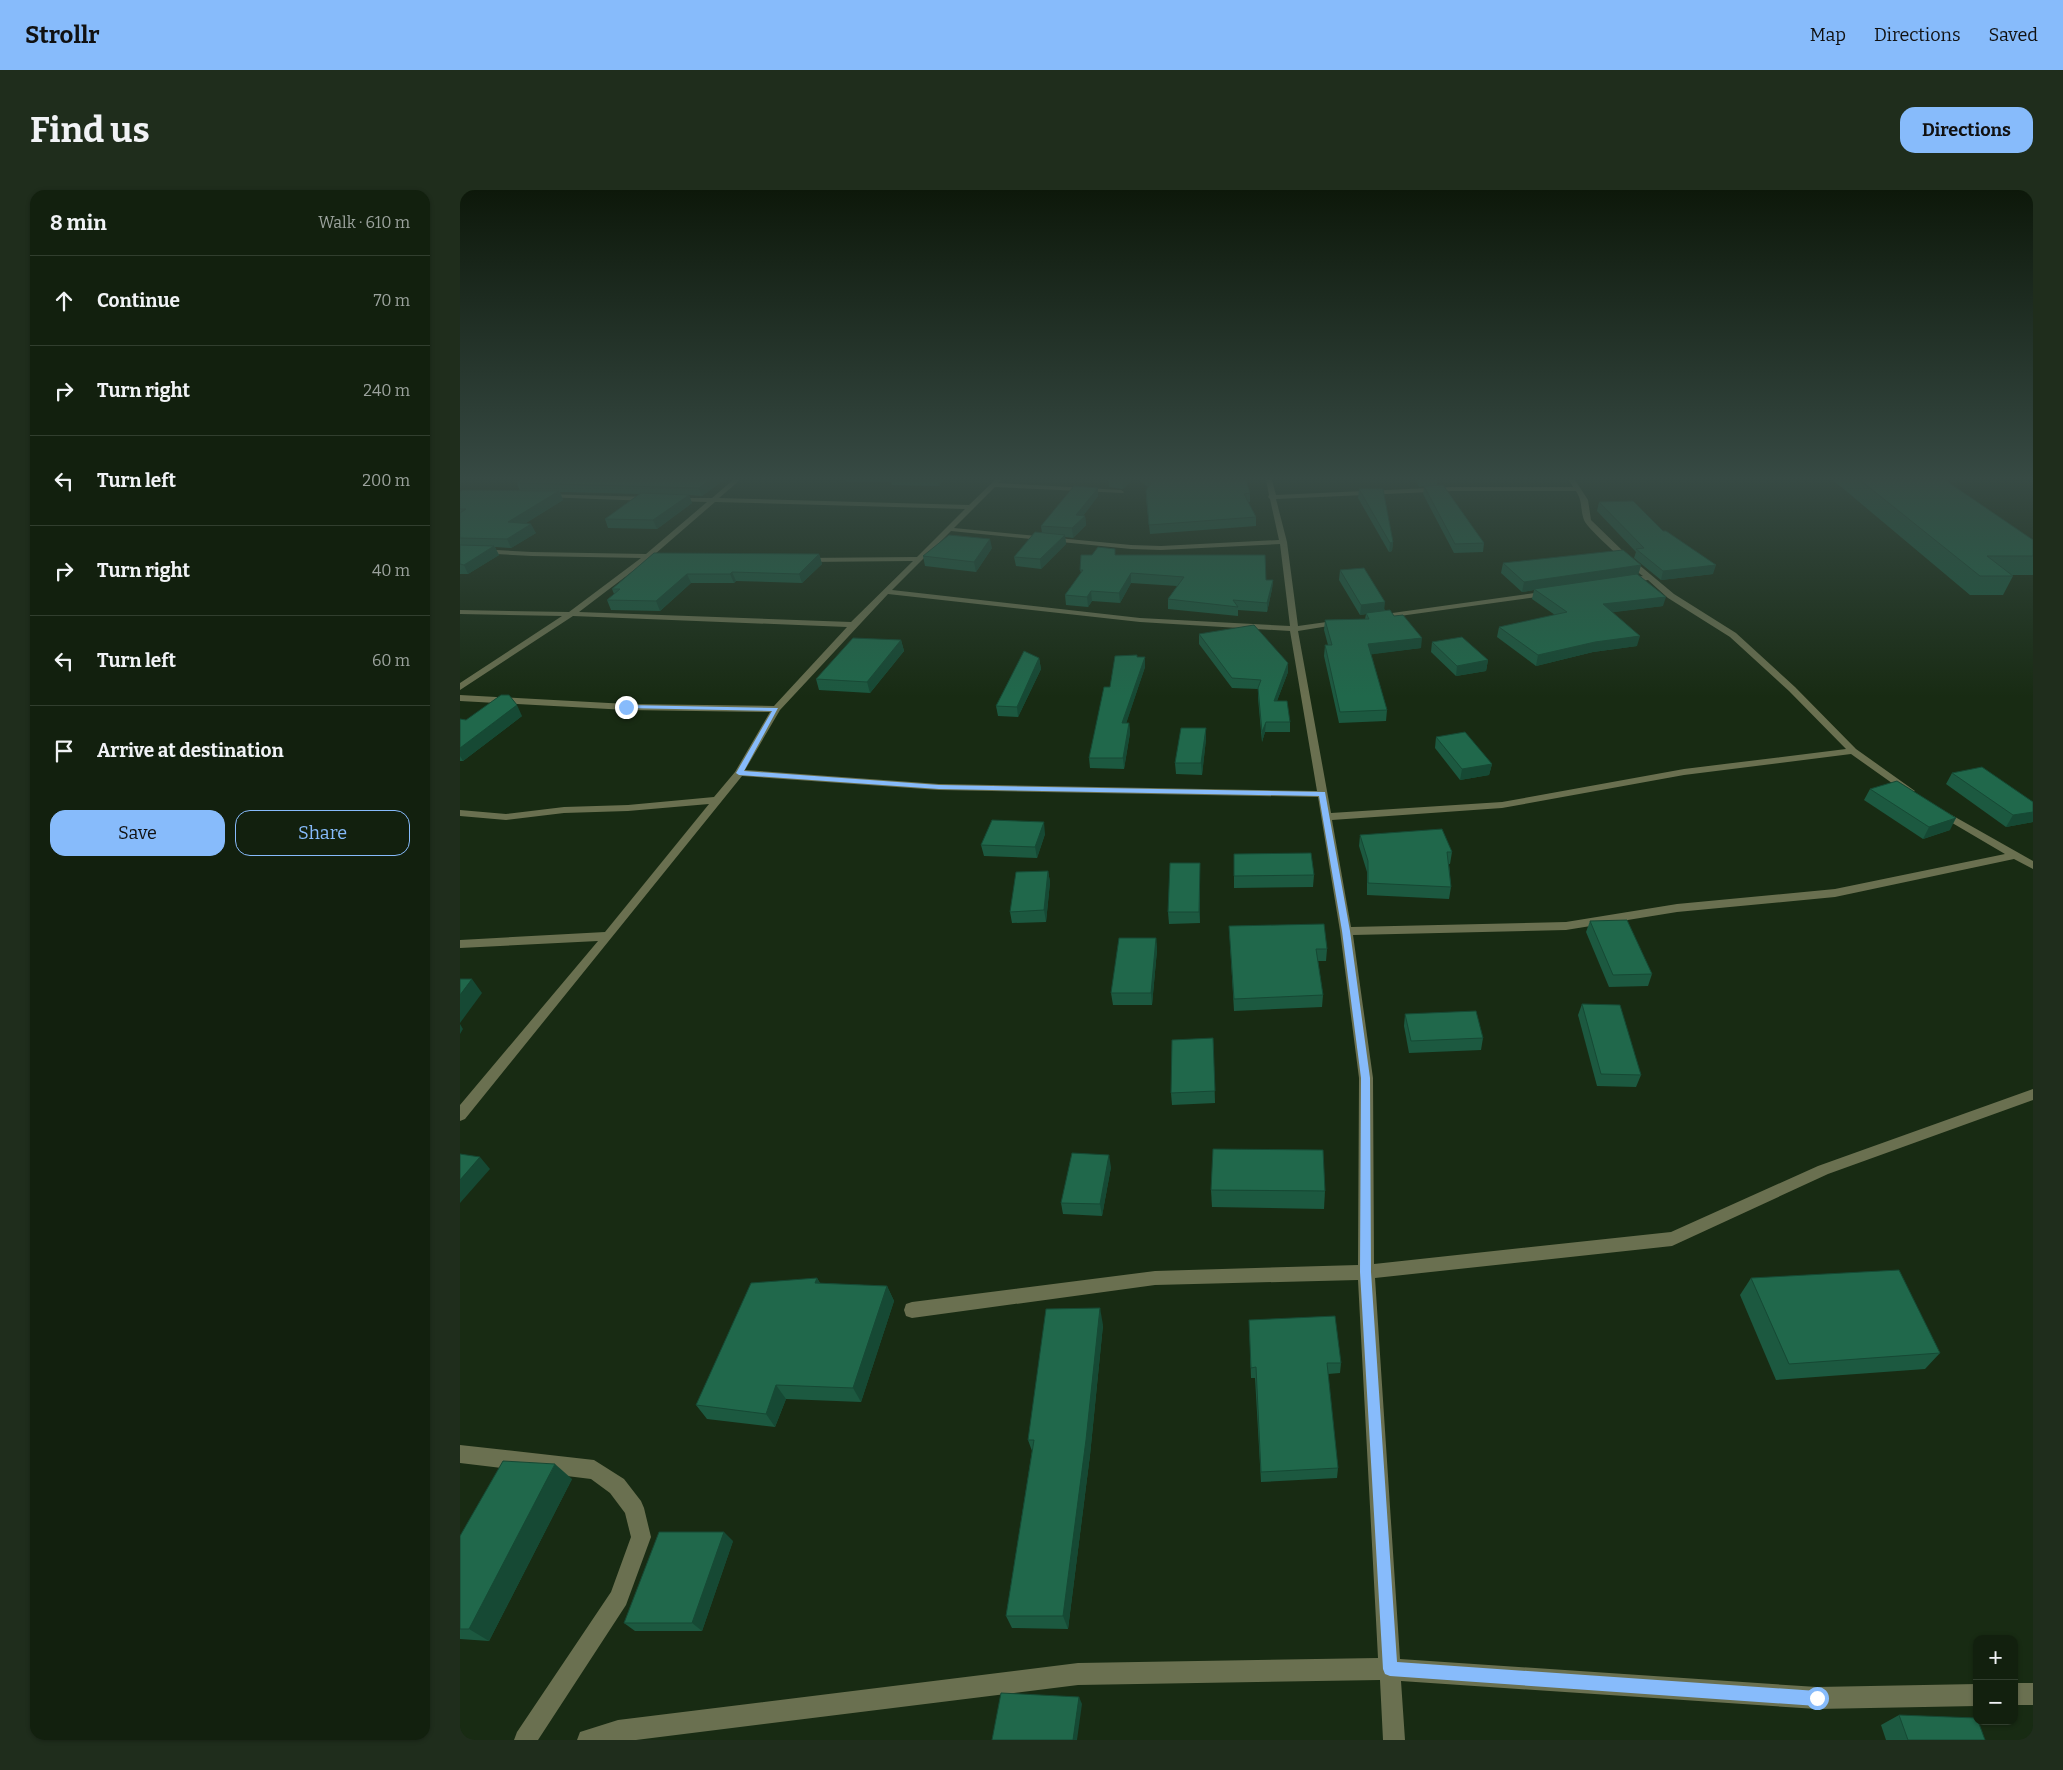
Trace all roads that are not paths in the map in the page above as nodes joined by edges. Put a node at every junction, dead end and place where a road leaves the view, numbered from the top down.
1 (502, 552) edge
2 (652, 552) edge
3 (925, 552) edge
4 (1284, 552) edge
5 (1621, 552) edge
6 (649, 555) junction
7 (679, 556) edge
8 (919, 559) junction
9 (797, 560) edge
10 (1648, 578) junction
11 (1619, 582) edge
12 (1560, 591) edge
13 (888, 592) junction
14 (460, 612) edge
15 (571, 614) junction
16 (1369, 618) edge
17 (1350, 621) edge
18 (853, 626) junction
19 (1294, 629) junction
20 (460, 687) edge
21 (460, 698) edge
22 (776, 709) junction
23 (1853, 751) junction
24 (739, 773) junction
25 (1322, 794) junction
26 (718, 800) junction
27 (460, 813) edge
28 (1326, 817) junction
29 (2014, 856) junction
30 (2033, 866) edge
31 (1346, 931) junction
32 (608, 936) junction
33 (460, 944) edge
34 (2033, 1094) edge
35 (460, 1115) edge
36 (1366, 1272) junction
37 (912, 1310) dead end
38 (460, 1454) edge
39 (1390, 1669) junction
40 (2018, 1694) edge
41 (2033, 1694) edge
42 (1973, 1695) edge
43 (525, 1740) edge
44 (588, 1740) edge
45 (1394, 1740) edge

1 - 6 street
2 - 6 street
3 - 8 street
4 - 19 street
5 - 10 street
6 - 7 street
6 - 15 street
8 - 9 street
8 - 13 street
10 - 11 street
10 - 23 street
12 - 16 street
13 - 18 street
13 - 19 street
14 - 15 street
15 - 18 street
15 - 20 street
17 - 19 street
18 - 22 street
19 - 25 street
21 - 22 street
22 - 24 street
23 - 28 street
23 - 29 street
24 - 25 street
24 - 26 street
25 - 28 street
26 - 27 street
26 - 32 street
28 - 31 street
29 - 30 street
29 - 31 street
31 - 36 street
32 - 33 street
32 - 35 street
34 - 36 street
36 - 37 street
36 - 39 street
38 - 43 street
39 - 42 street
39 - 44 street
39 - 45 street
40 - 41 street

